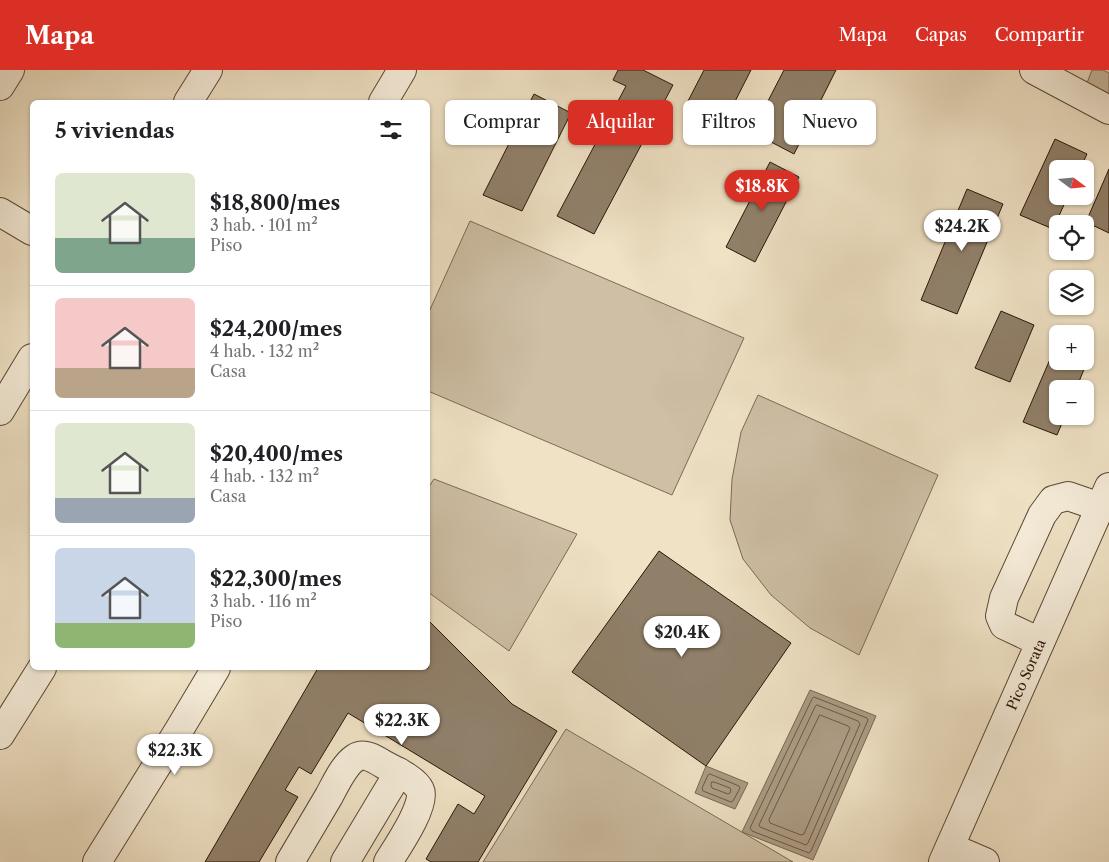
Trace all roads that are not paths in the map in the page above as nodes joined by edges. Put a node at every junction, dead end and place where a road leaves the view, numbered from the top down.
1 (10, 70) edge
2 (208, 70) edge
3 (402, 70) edge
4 (1034, 70) edge
5 (1065, 77) edge
6 (0, 86) edge
7 (189, 100) edge
8 (383, 100) edge
9 (1109, 110) edge
10 (0, 212) edge
11 (30, 230) edge
12 (30, 361) edge
13 (0, 411) edge
14 (1105, 497) edge
15 (1040, 642) junction
16 (41, 670) edge
17 (215, 670) edge
18 (0, 735) edge
19 (399, 772) junction
20 (946, 854) edge
21 (97, 862) edge
22 (290, 862) edge
23 (345, 862) edge
24 (388, 862) edge
25 (986, 862) edge

1 - 6 street
2 - 7 street
3 - 8 street
4 - 5 street
5 - 9 street
10 - 11 street
12 - 13 street
14 - 15 street, Pico Sorata
14 - 15 street
15 - 20 street, Pico Sorata
16 - 18 street
17 - 21 street
19 - 22 street
19 - 23 street
19 - 24 street
20 - 25 street

